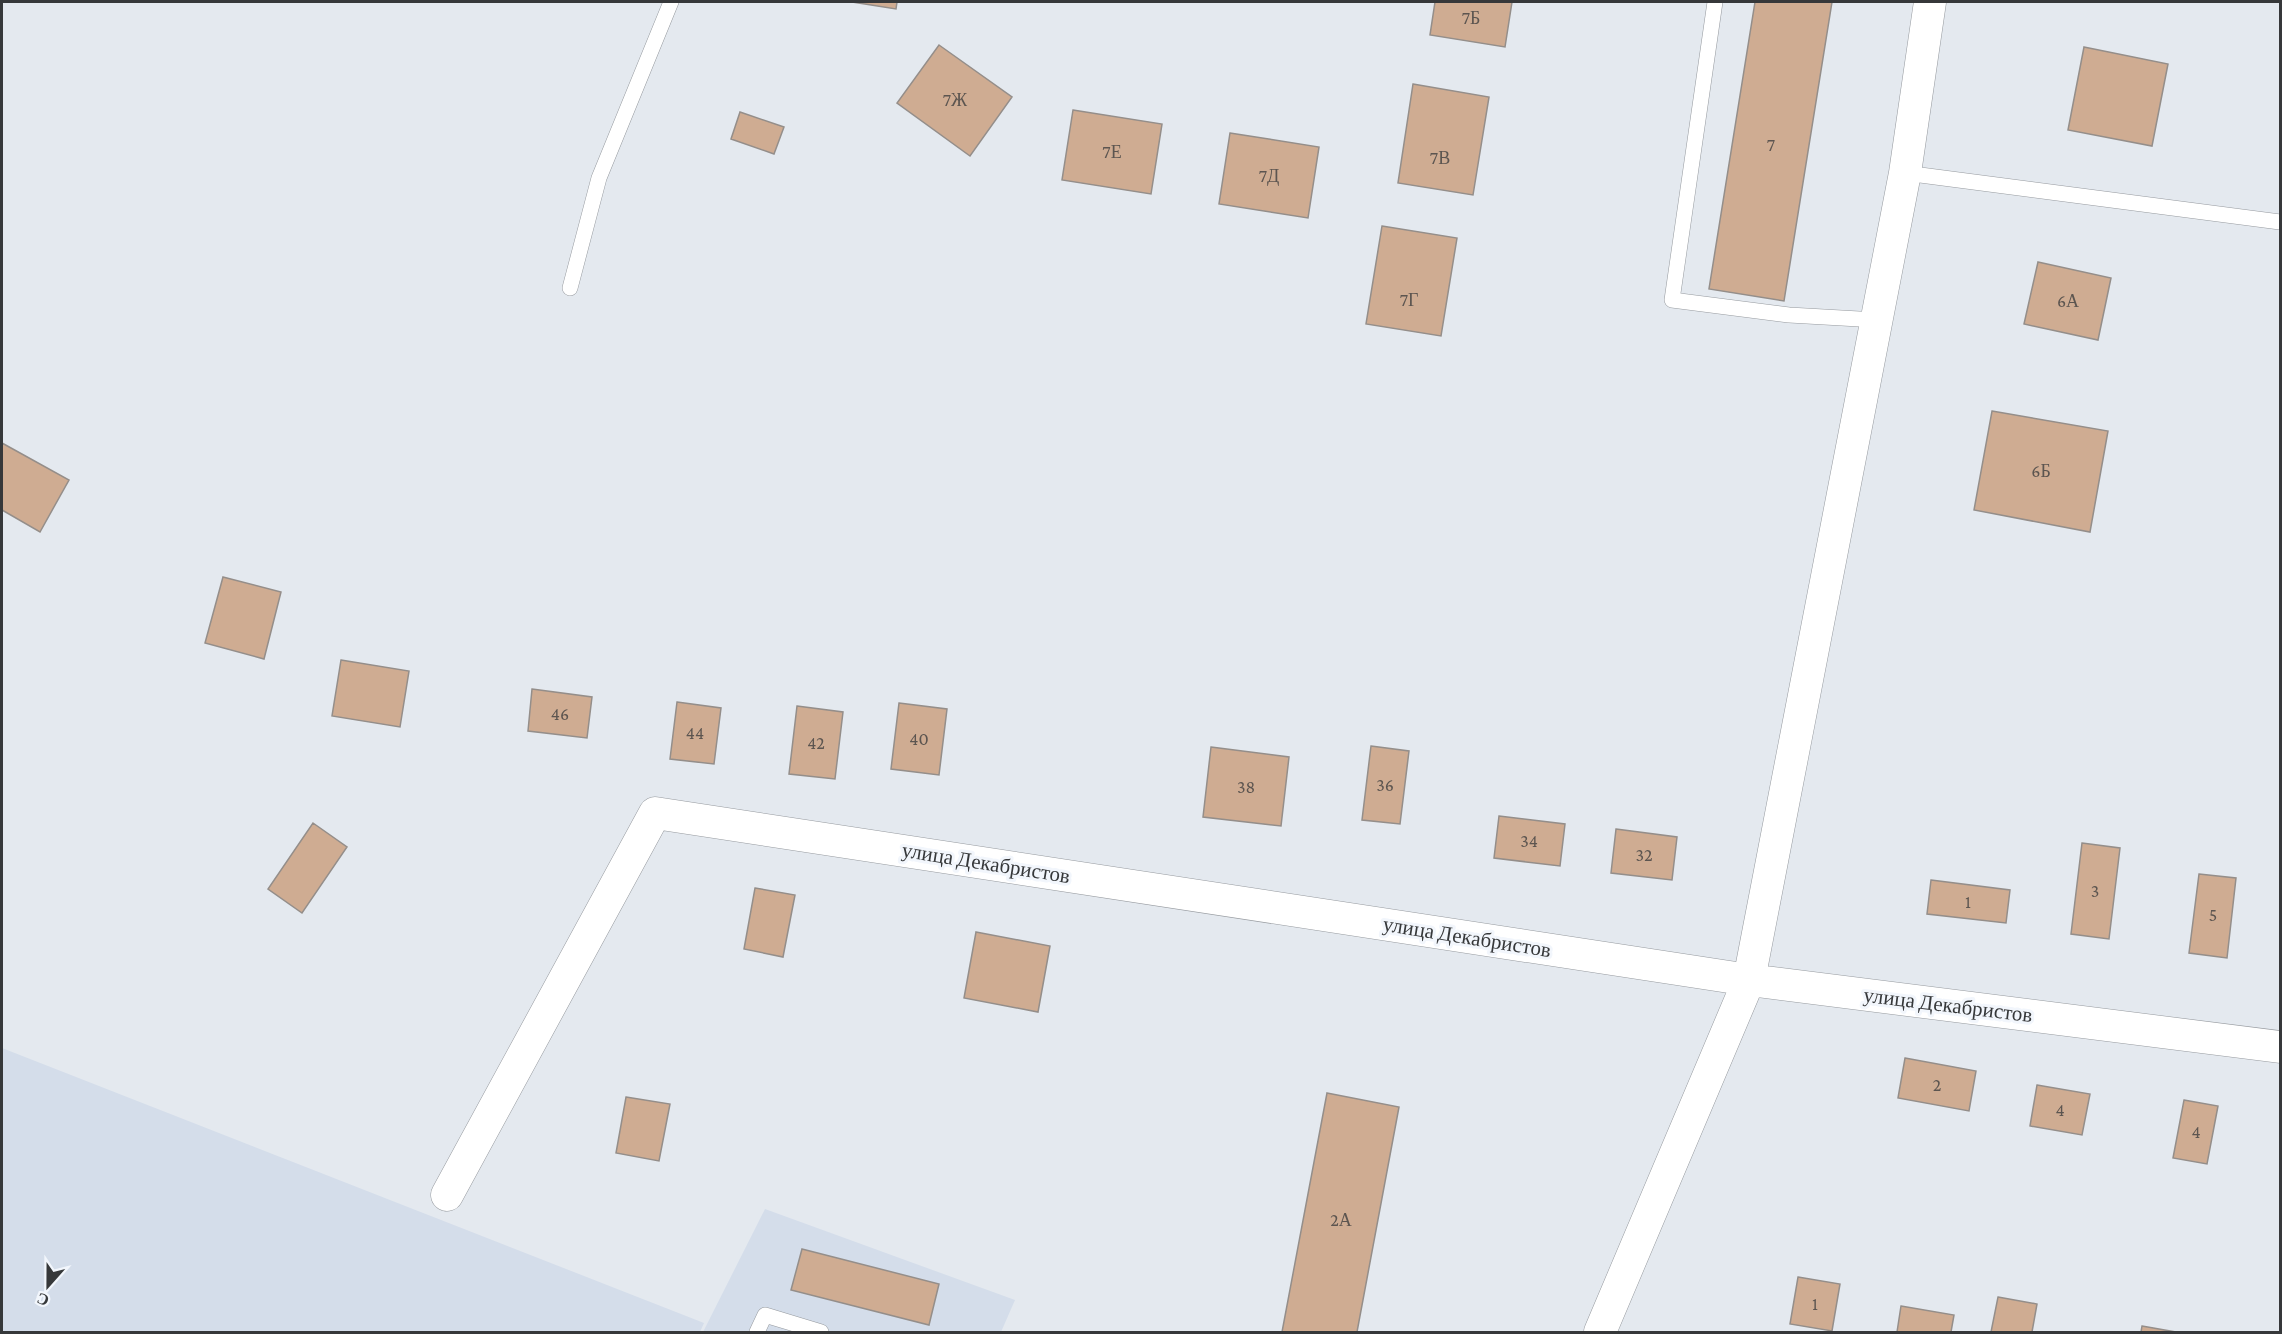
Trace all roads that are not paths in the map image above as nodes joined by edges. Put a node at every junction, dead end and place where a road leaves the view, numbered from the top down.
1 (671, 2) edge
2 (1716, 2) edge
3 (1930, 2) edge
4 (1905, 173) junction
5 (2280, 222) edge
6 (570, 288) dead end
7 (1876, 320) junction
8 (1749, 980) junction
9 (2280, 1047) edge
10 (447, 1195) dead end
11 (757, 1332) edge
12 (821, 1332) edge
13 (1600, 1332) edge

1 - 6 lane
2 - 7 lane
3 - 4 street
4 - 5 lane
4 - 7 street
7 - 8 street
8 - 9 street, улица Декабристов
8 - 10 street, улица Декабристов
8 - 13 street
11 - 12 lane

